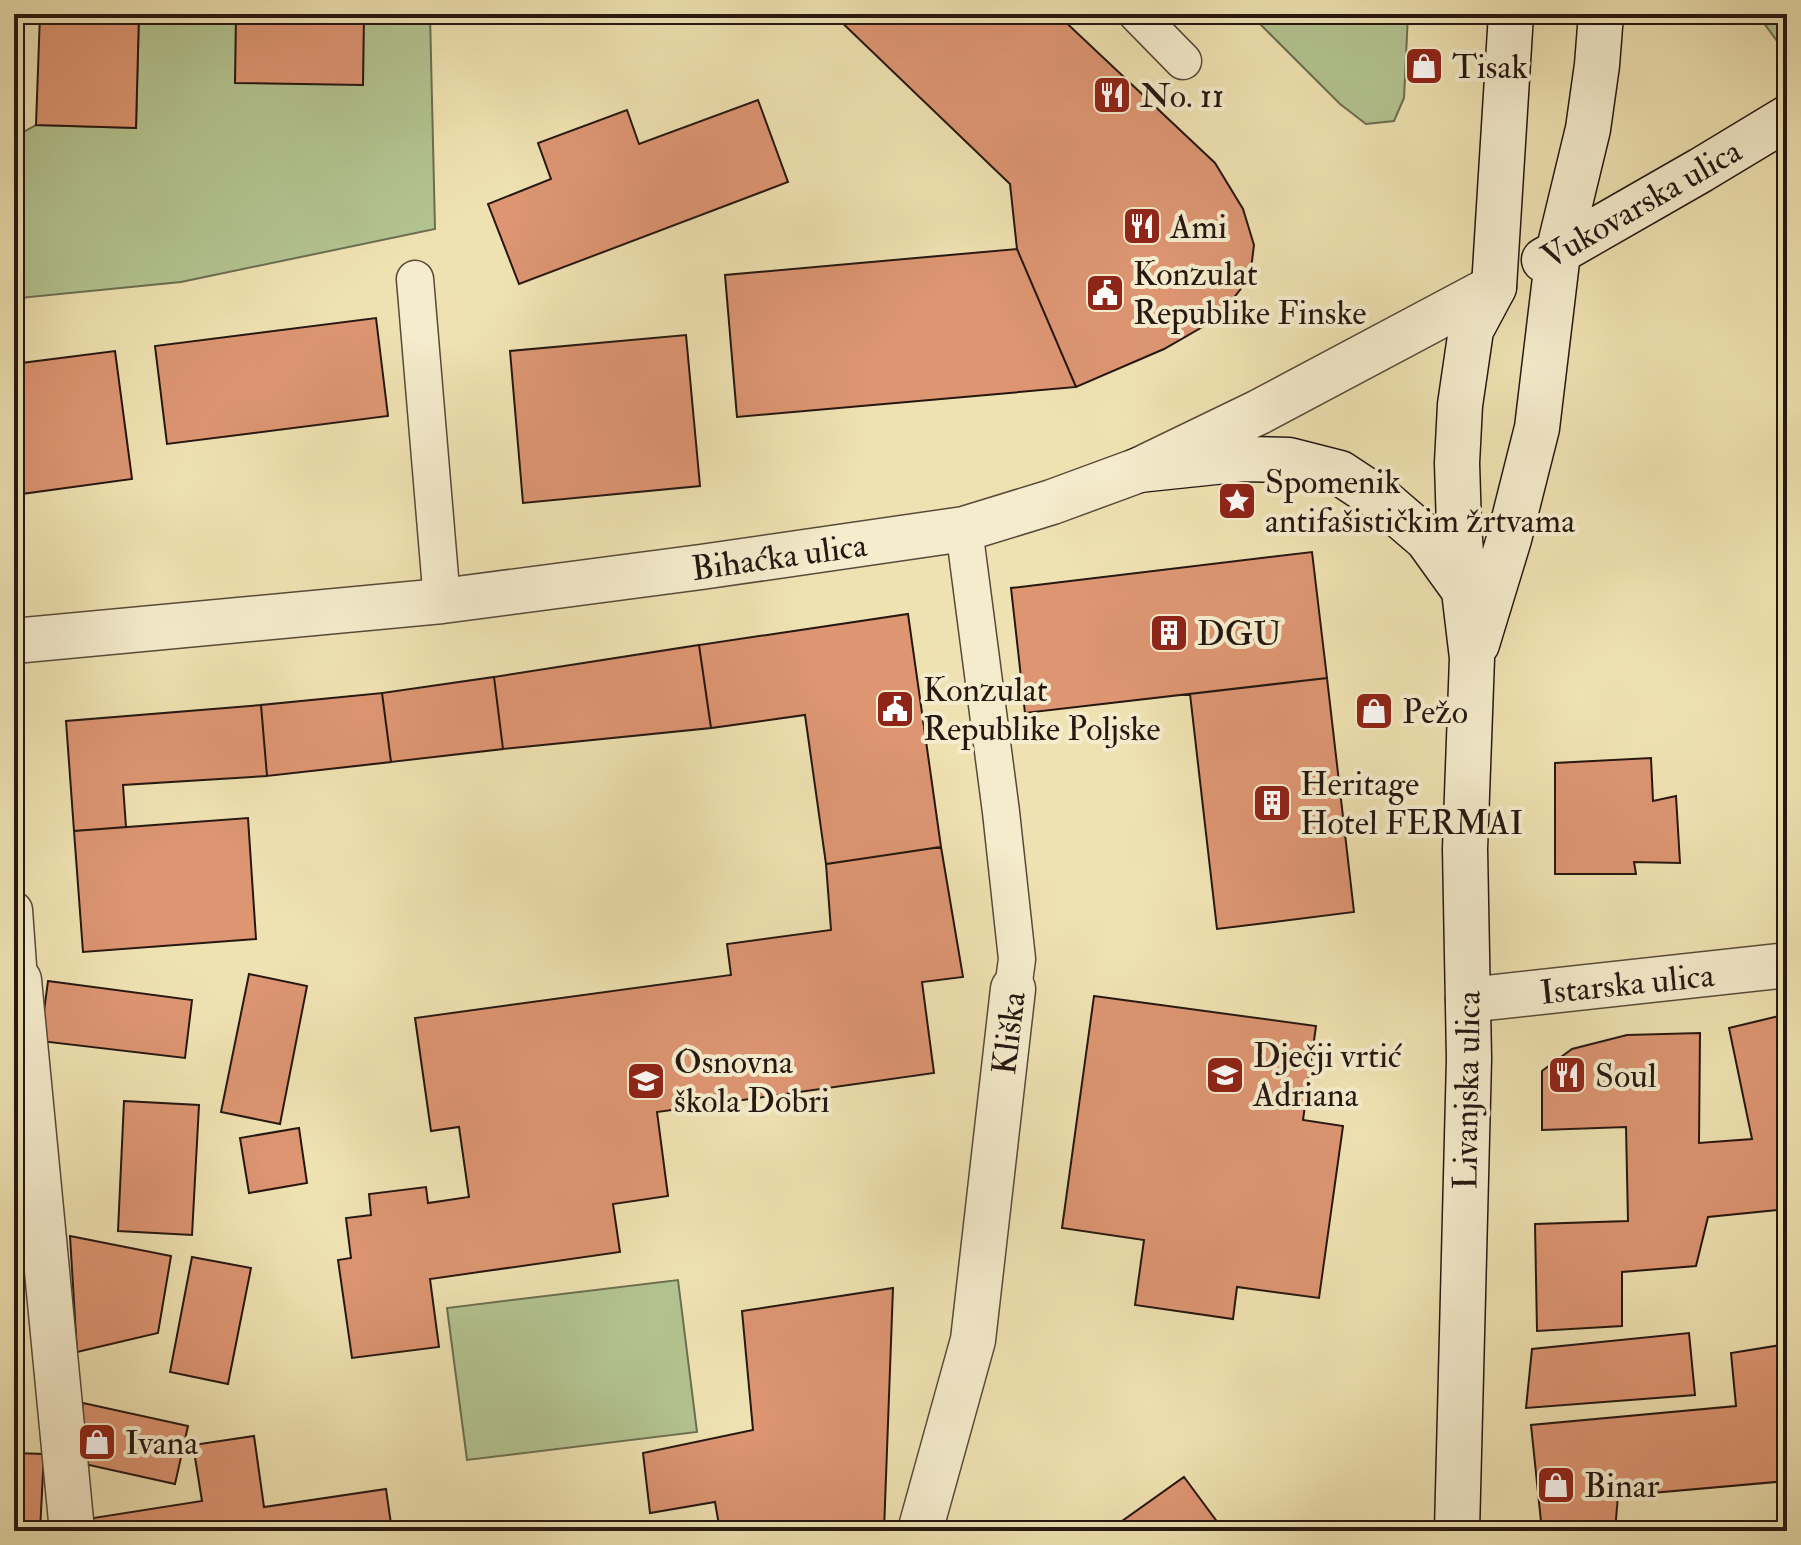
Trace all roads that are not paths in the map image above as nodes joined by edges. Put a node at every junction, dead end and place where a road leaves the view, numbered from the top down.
1 (1137, 14) edge
2 (1511, 14) edge
3 (1601, 14) edge
4 (1183, 61) dead end
5 (1787, 118) edge
6 (1558, 253) junction
7 (415, 279) dead end
8 (1494, 287) junction
9 (1139, 470) junction
10 (964, 529) junction
11 (1464, 591) junction
12 (442, 601) junction
13 (14, 641) edge
14 (1472, 658) junction
15 (14, 910) edge
16 (1787, 965) edge
17 (19, 980) joint
18 (1013, 989) joint
19 (1468, 1000) junction
20 (1456, 1528) edge
21 (72, 1531) edge
22 (920, 1531) edge

1 - 4 lane
2 - 8 street
3 - 6 street, Livanjska ulica
5 - 6 street, Vukovarska ulica
6 - 8 street, Vukovarska ulica
6 - 14 street, Livanjska ulica
7 - 12 lane
8 - 9 street, Bihaćka ulica
8 - 11 street, Livanjska ulica
9 - 10 street, Bihaćka ulica
9 - 11 street
10 - 12 street, Bihaćka ulica
10 - 18 lane, Kliška
11 - 14 street, Livanjska ulica
12 - 13 street, Bihaćka ulica
14 - 19 street, Livanjska ulica
15 - 17 lane
16 - 19 street, Istarska ulica
17 - 21 street
18 - 22 street, Kliška
19 - 20 street, Livanjska ulica

